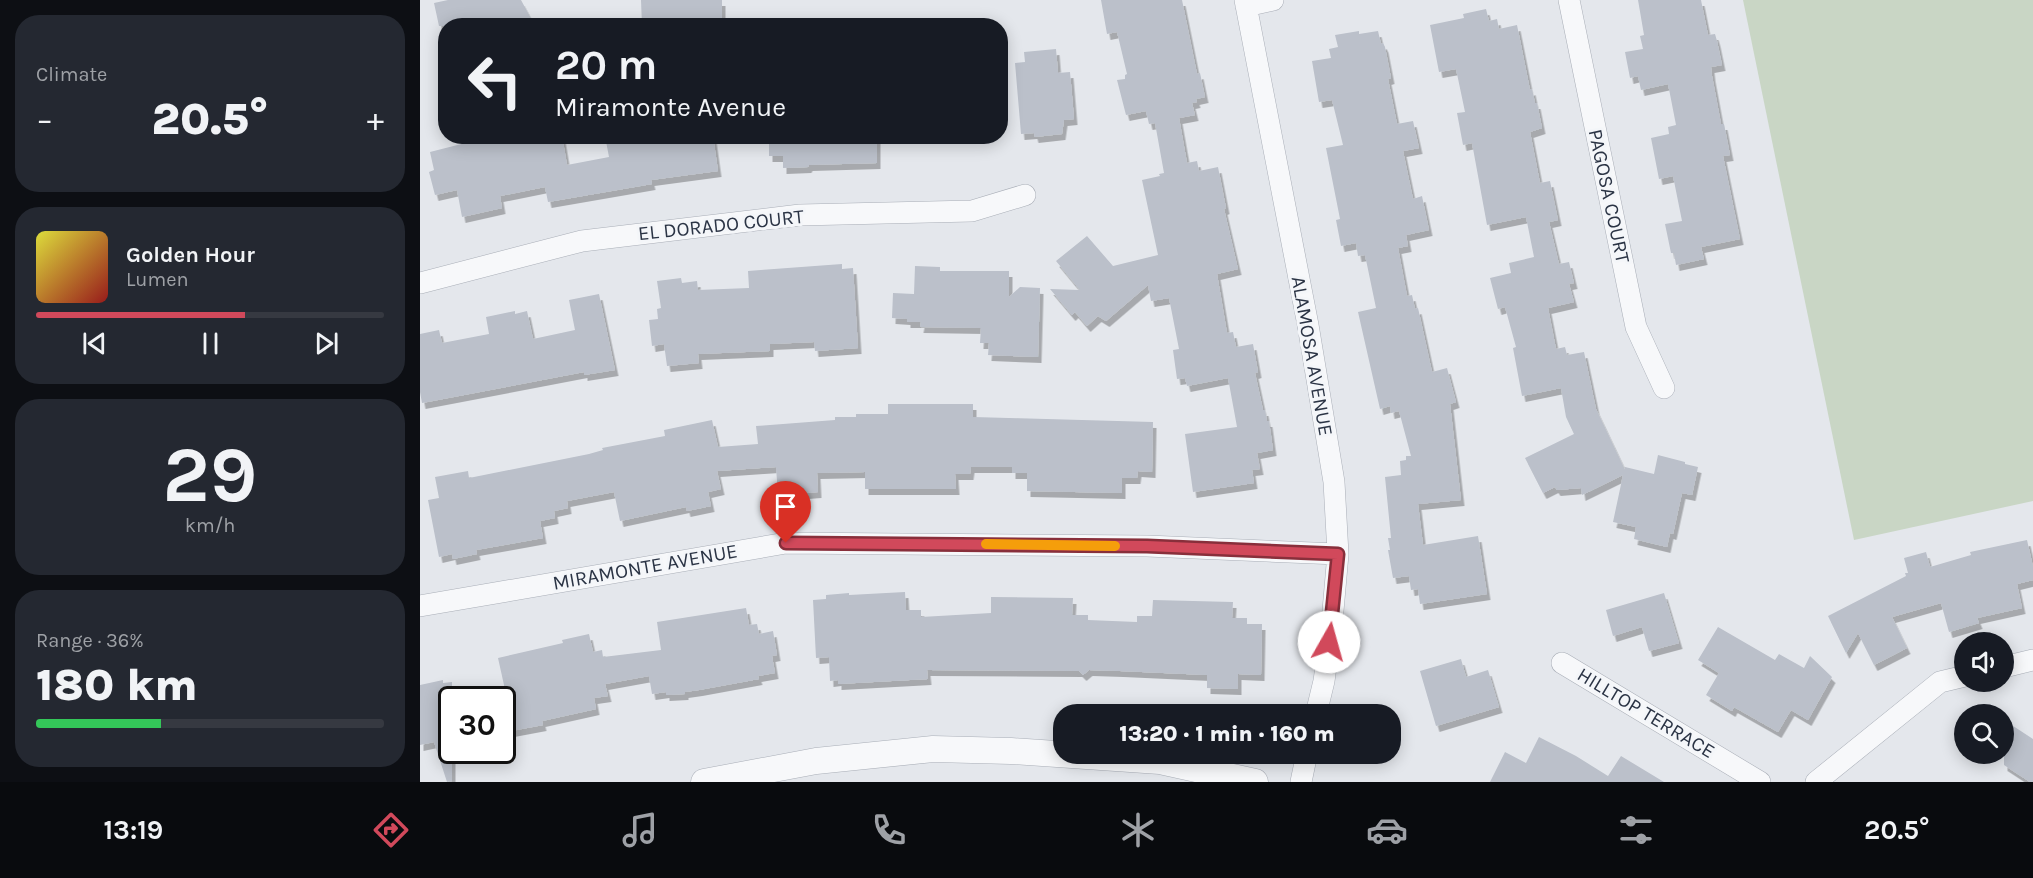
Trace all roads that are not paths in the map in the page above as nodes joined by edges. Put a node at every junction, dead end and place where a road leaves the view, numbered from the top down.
1 (1273, 0) edge
2 (1569, 0) edge
3 (1246, 3) edge
4 (1025, 195) dead end
5 (420, 283) edge
6 (1664, 388) dead end
7 (1338, 554) junction
8 (420, 606) edge
9 (2033, 660) edge
10 (1562, 663) dead end
11 (2014, 665) edge
12 (1954, 679) edge
13 (1318, 704) edge
14 (1305, 764) edge
15 (704, 782) edge
16 (1255, 782) edge
17 (1301, 782) edge
18 (1760, 782) edge
19 (1816, 782) edge

1 - 3 street
2 - 6 street, PAGOSA COURT
3 - 7 street, ALAMOSA AVENUE
4 - 5 street, EL DORADO COURT
7 - 8 street, MIRAMONTE AVENUE
7 - 13 street, ALAMOSA AVENUE
9 - 11 street
10 - 18 street, HILLTOP TERRACE
12 - 19 street
14 - 17 street
15 - 16 street

